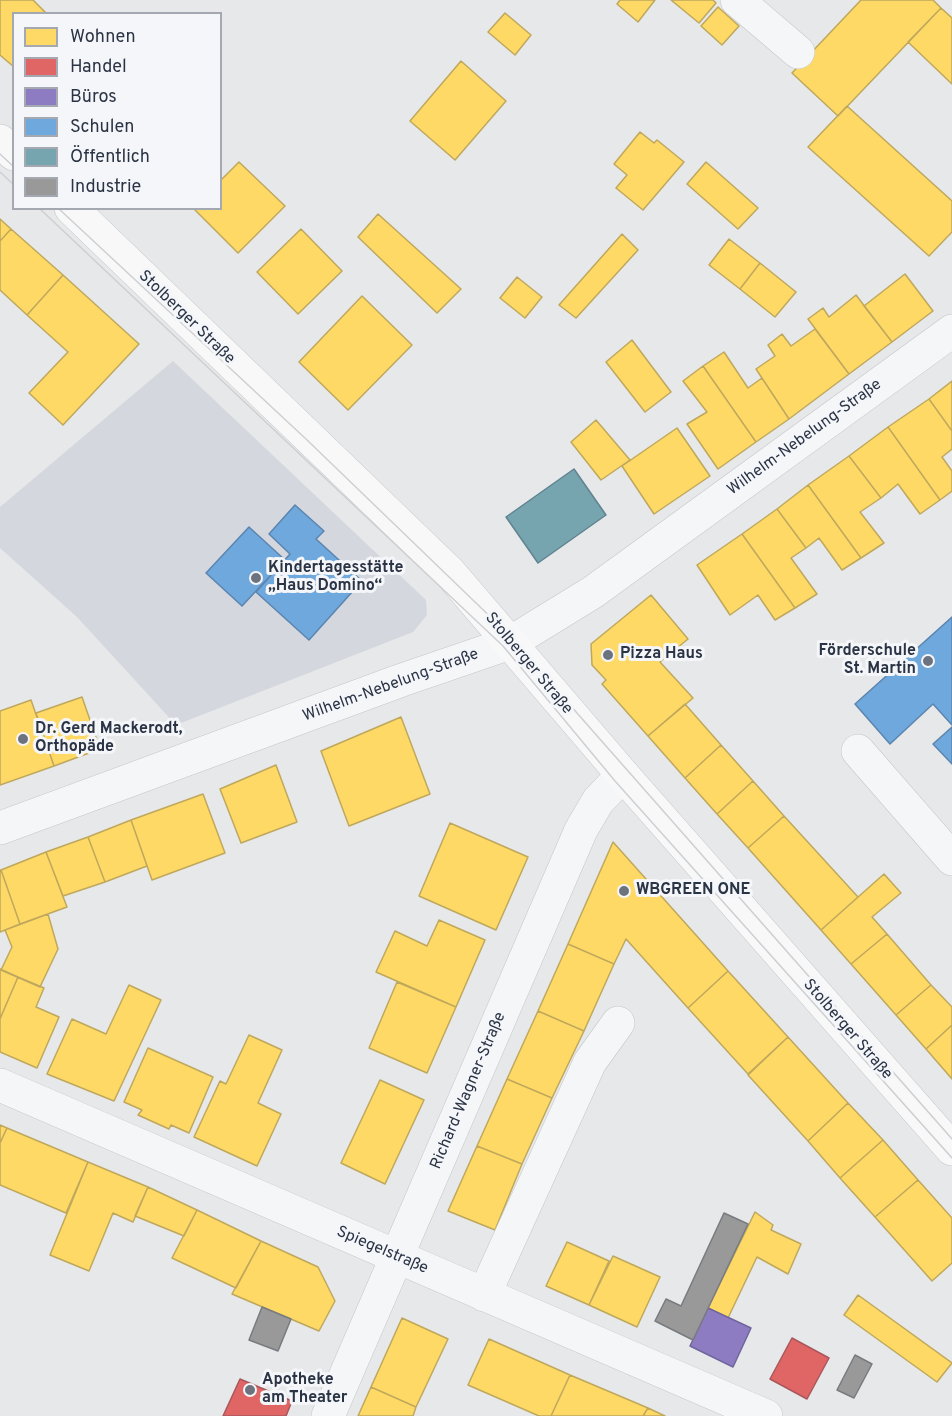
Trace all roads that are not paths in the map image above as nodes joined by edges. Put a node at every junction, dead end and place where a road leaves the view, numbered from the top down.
1 (737, 0) edge
2 (798, 52) dead end
3 (0, 141) edge
4 (12, 152) edge
5 (73, 210) edge
6 (952, 332) edge
7 (510, 643) junction
8 (858, 751) dead end
9 (622, 775) junction
10 (1, 824) edge
11 (952, 859) edge
12 (618, 1023) dead end
13 (0, 1085) edge
14 (952, 1149) edge
15 (397, 1258) junction
16 (484, 1295) junction
17 (328, 1416) edge
18 (766, 1416) edge

1 - 2 street
3 - 4 main road
5 - 7 main road, Stolberger Straße
6 - 7 street, Wilhelm-Nebelung-Straße
7 - 9 main road, Stolberger Straße
7 - 10 street, Wilhelm-Nebelung-Straße
8 - 11 street
9 - 14 main road, Stolberger Straße
9 - 15 street, Richard-Wagner-Straße
12 - 16 street
13 - 15 street, Spiegelstraße
15 - 16 street, Spiegelstraße
15 - 17 street, Richard-Wagner-Straße
16 - 18 street, Spiegelstraße

